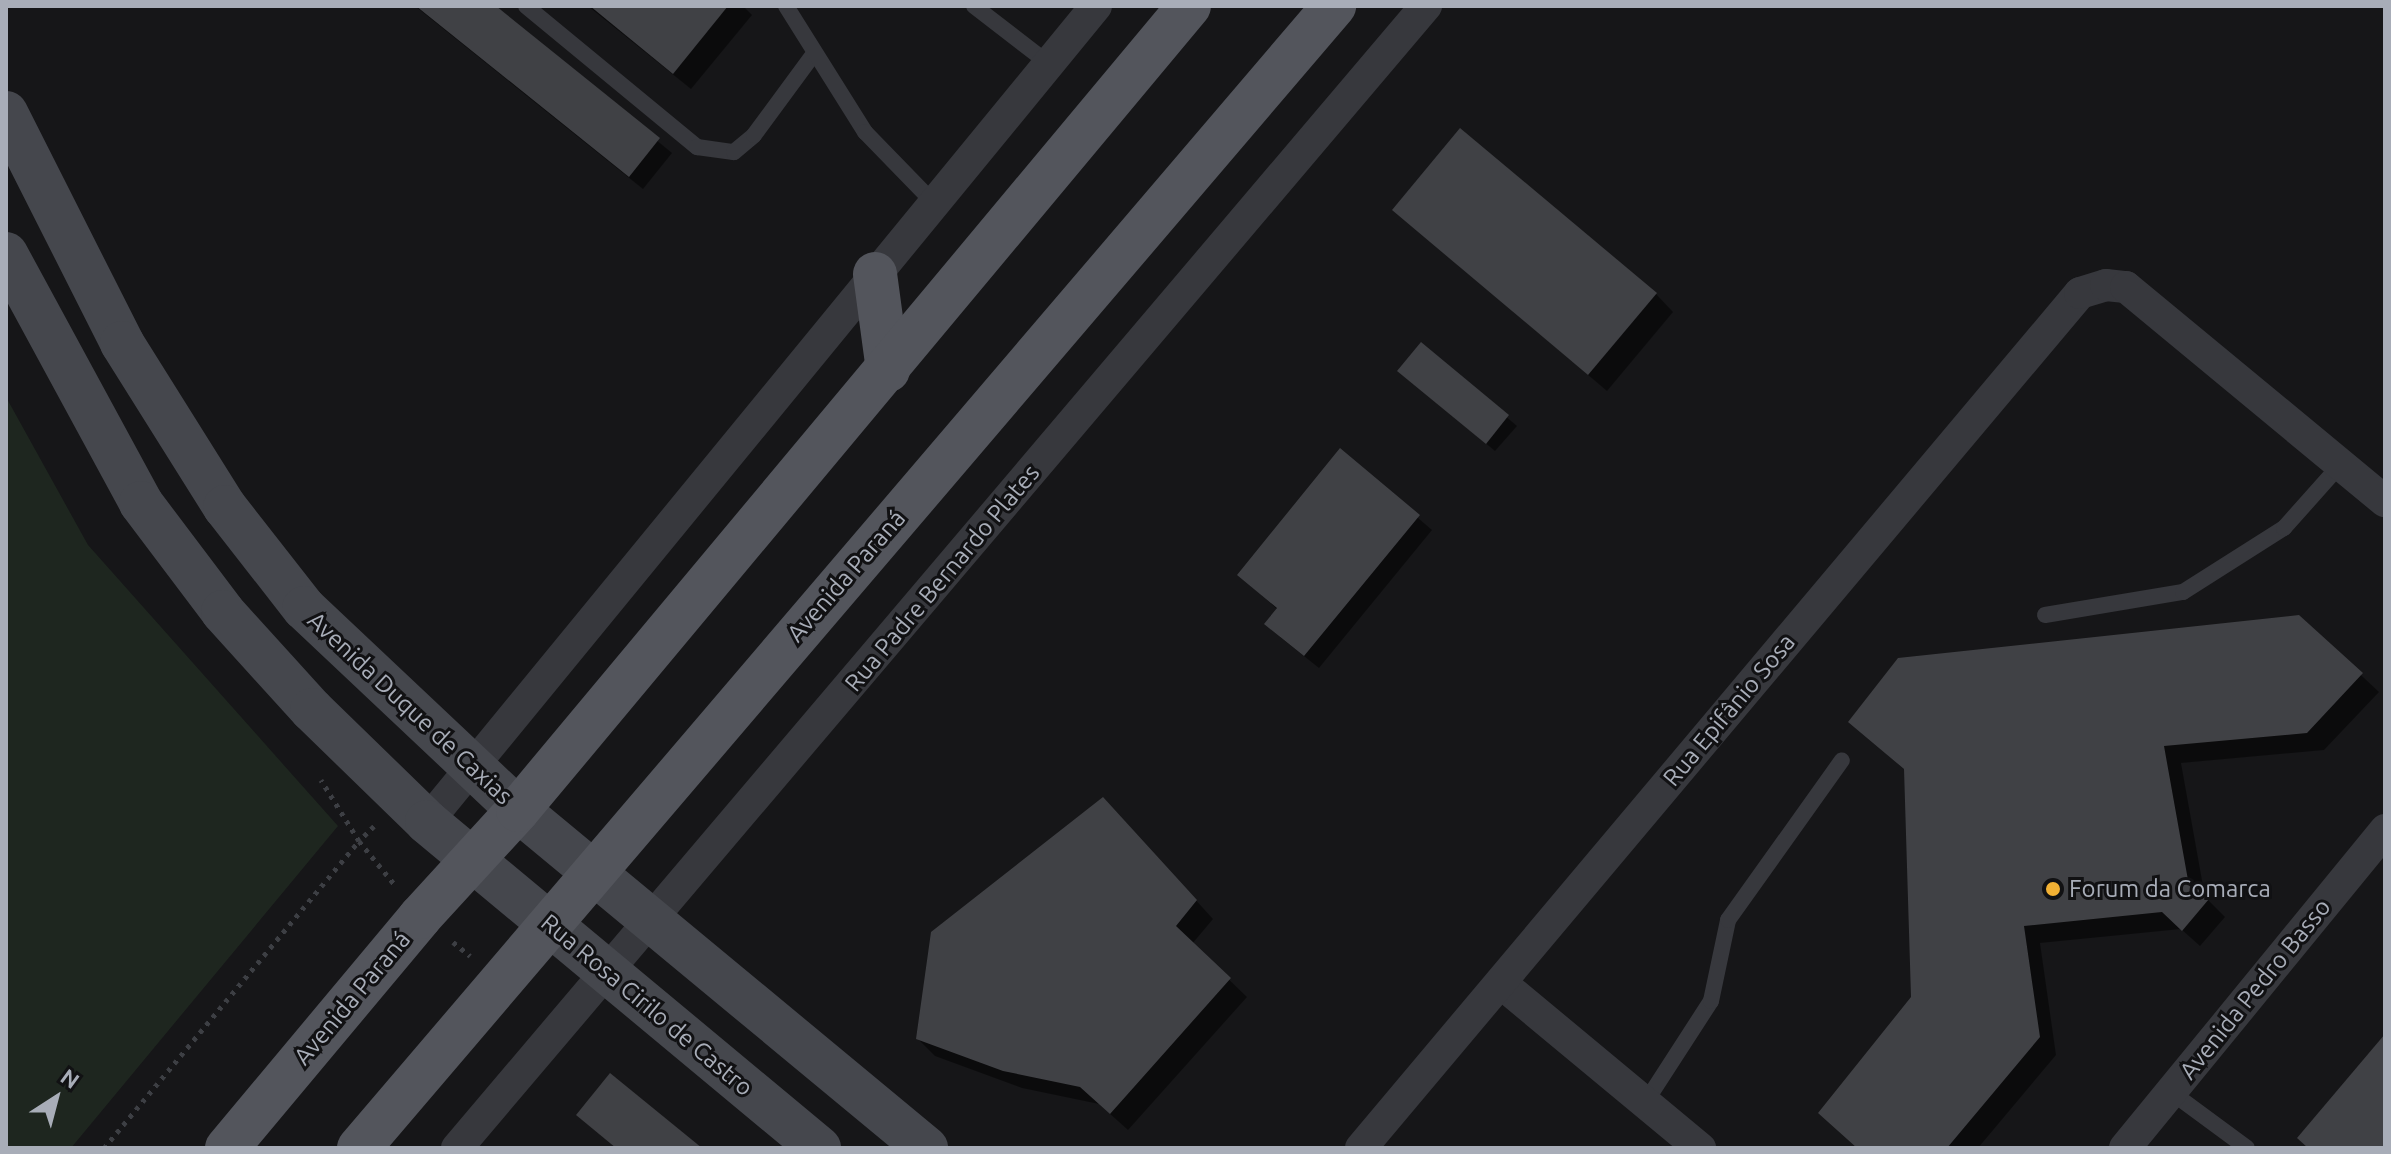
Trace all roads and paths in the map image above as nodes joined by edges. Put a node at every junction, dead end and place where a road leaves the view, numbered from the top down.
1 (526, 6) edge
2 (786, 6) edge
3 (974, 6) edge
4 (1096, 6) edge
5 (1189, 6) edge
6 (1334, 6) edge
7 (1426, 6) edge
8 (813, 55) junction
9 (1048, 63) junction
10 (6, 113) edge
11 (934, 203) junction
12 (6, 254) edge
13 (875, 274) junction
14 (888, 370) junction
15 (2341, 464) junction
16 (2385, 501) edge
17 (2045, 615) dead end
18 (1842, 760) dead end
19 (473, 770) junction
20 (518, 810) junction
21 (427, 822) junction
22 (2385, 830) edge
23 (359, 841) dead end
24 (474, 863) junction
25 (593, 872) junction
26 (653, 919) junction
27 (549, 924) junction
28 (608, 971) junction
29 (1501, 983) junction
30 (2171, 1092) junction
31 (1645, 1103) junction
32 (104, 1148) edge
33 (227, 1148) edge
34 (359, 1148) edge
35 (457, 1148) edge
36 (819, 1148) edge
37 (926, 1148) edge
38 (1361, 1148) edge
39 (1700, 1148) edge
40 (2125, 1148) edge
41 (2247, 1148) edge

1 - 8 lane
2 - 8 lane
3 - 9 lane
4 - 9 street
5 - 14 main road, Avenida Paraná
6 - 25 main road, Avenida Paraná
7 - 26 street, Rua Padre Bernardo Plates
8 - 11 lane
9 - 11 street
10 - 19 main road, Avenida Duque de Caxias
11 - 13 street
12 - 21 main road
13 - 14 main road
13 - 19 street
14 - 20 main road, Avenida Paraná
15 - 16 street
15 - 17 lane
15 - 29 street, Rua Epifânio Sosa
18 - 31 lane
19 - 20 main road, Avenida Duque de Caxias
19 - 21 street
20 - 24 main road, Avenida Paraná
20 - 25 main road, Avenida Duque de Caxias
21 - 24 main road
22 - 30 street, Avenida Pedro Basso
23 - 32 path
24 - 27 main road, Rua Rosa Cirilo de Castro
24 - 33 main road, Avenida Paraná
25 - 26 main road, Avenida Duque de Caxias
25 - 27 main road, Avenida Paraná
26 - 28 street, Rua Padre Bernardo Plates
26 - 37 main road, Avenida Duque de Caxias
27 - 28 main road, Rua Rosa Cirilo de Castro
27 - 34 main road, Avenida Paraná
28 - 35 street, Rua Padre Bernardo Plates
28 - 36 main road, Rua Rosa Cirilo de Castro
29 - 31 street
29 - 38 street, Rua Epifânio Sosa
30 - 40 street, Avenida Pedro Basso
30 - 41 lane
31 - 39 street

